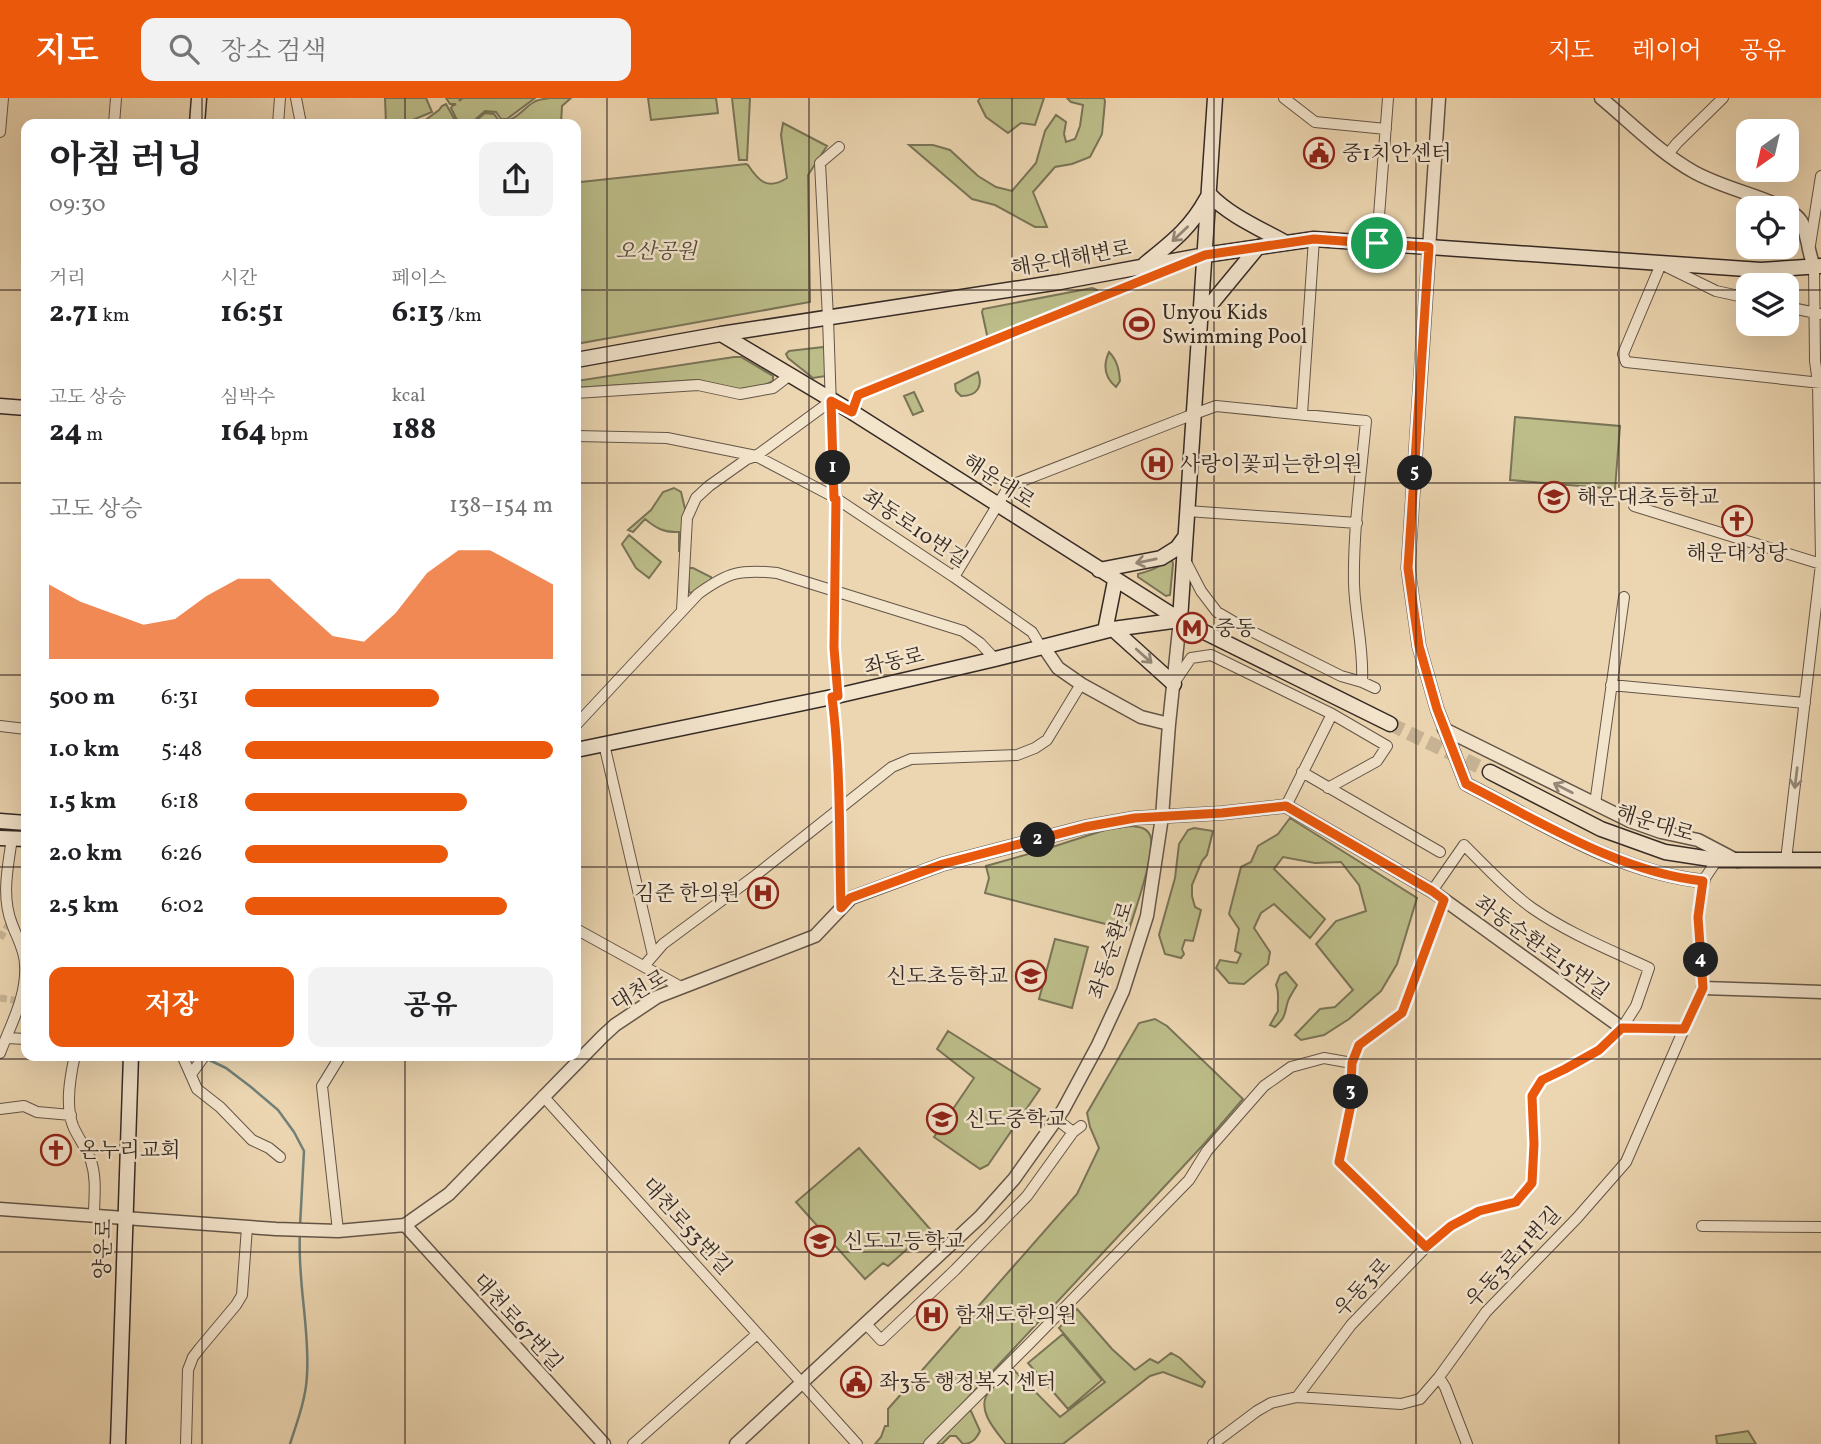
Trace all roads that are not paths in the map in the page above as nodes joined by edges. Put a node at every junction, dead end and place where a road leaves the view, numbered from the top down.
1 (3, 98) edge
2 (117, 98) edge
3 (199, 98) edge
4 (280, 98) edge
5 (296, 98) edge
6 (1215, 98) edge
7 (1284, 98) edge
8 (1388, 98) edge
9 (1439, 98) edge
10 (1601, 98) edge
11 (1723, 98) edge
12 (115, 119) edge
13 (197, 119) edge
14 (278, 119) edge
15 (300, 119) edge
16 (1386, 129) junction
17 (0, 132) edge
18 (839, 147) dead end
19 (1668, 155) junction
20 (1821, 176) edge
21 (1209, 194) junction
22 (1752, 196) edge
23 (1799, 219) edge
24 (1314, 239) junction
25 (1286, 243) junction
26 (1377, 243) junction
27 (1258, 247) junction
28 (1429, 247) junction
29 (1809, 249) junction
30 (1205, 255) junction
31 (1661, 264) junction
32 (1142, 267) junction
33 (1818, 267) edge
34 (1736, 295) edge
35 (1799, 310) edge
36 (1817, 314) edge
37 (1200, 317) junction
38 (828, 318) junction
39 (721, 334) junction
40 (581, 359) edge
41 (790, 375) junction
42 (1820, 383) edge
43 (581, 393) edge
44 (831, 401) junction
45 (0, 406) edge
46 (21, 408) edge
47 (852, 412) junction
48 (1194, 414) junction
49 (1302, 414) junction
50 (581, 436) edge
51 (757, 456) junction
52 (835, 498) junction
53 (1821, 504) edge
54 (998, 505) junction
55 (1634, 506) dead end
56 (1187, 511) junction
57 (1357, 523) junction
58 (1185, 537) junction
59 (1184, 558) junction
60 (1821, 562) edge
61 (1099, 570) junction
62 (954, 577) junction
63 (1115, 581) junction
64 (835, 591) junction
65 (1624, 597) dead end
66 (682, 610) junction
67 (1180, 620) junction
68 (1109, 630) junction
69 (1042, 647) junction
70 (995, 659) junction
71 (1362, 682) junction
72 (1082, 684) junction
73 (1174, 684) junction
74 (1611, 685) junction
75 (1375, 688) dead end
76 (835, 697) junction
77 (1805, 703) junction
78 (1332, 714) junction
79 (581, 720) edge
80 (1169, 724) junction
81 (1390, 724) tunnel mouth
82 (0, 726) edge
83 (21, 728) edge
84 (1444, 729) junction
85 (604, 744) junction
86 (581, 749) edge
87 (1302, 772) junction
88 (1490, 772) tunnel mouth
89 (1328, 788) junction
90 (1595, 804) junction
91 (1286, 806) junction
92 (839, 808) junction
93 (1162, 817) junction
94 (0, 821) edge
95 (21, 823) edge
96 (13, 838) edge
97 (1440, 852) dead end
98 (1717, 860) junction
99 (1786, 860) junction
100 (1821, 860) edge
101 (1738, 861) junction
102 (1703, 881) junction
103 (1432, 891) junction
104 (1444, 900) junction
105 (841, 908) junction
106 (581, 932) edge
107 (21, 945) edge
108 (653, 955) junction
109 (644, 966) junction
110 (681, 987) junction
111 (1703, 988) junction
112 (1821, 992) edge
113 (21, 1008) edge
114 (1622, 1028) junction
115 (1684, 1029) junction
116 (21, 1040) edge
117 (2, 1044) edge
118 (581, 1059) edge
119 (74, 1061) edge
120 (131, 1061) edge
121 (185, 1061) edge
122 (200, 1061) edge
123 (337, 1061) edge
124 (578, 1061) edge
125 (1352, 1063) junction
126 (191, 1073) junction
127 (543, 1096) junction
128 (0, 1109) edge
129 (71, 1115) junction
130 (1056, 1119) junction
131 (280, 1157) dead end
132 (0, 1209) edge
133 (94, 1216) junction
134 (125, 1218) junction
135 (405, 1225) junction
136 (1702, 1226) dead end
137 (247, 1227) junction
138 (1821, 1227) edge
139 (338, 1231) junction
140 (1426, 1247) junction
141 (866, 1324) junction
142 (757, 1334) junction
143 (1439, 1377) junction
144 (801, 1383) junction
145 (1297, 1397) junction
146 (851, 1442) edge
147 (118, 1444) edge
148 (186, 1444) edge
149 (604, 1444) edge
150 (633, 1444) edge
151 (736, 1444) edge
152 (929, 1444) edge
153 (1213, 1444) edge
154 (1467, 1444) edge

1 - 17 street
2 - 12 street
3 - 13 main road
4 - 14 street
5 - 15 street
6 - 21 main road, 좌동순환로
7 - 16 street
8 - 16 street
9 - 28 street
10 - 19 street
11 - 19 street
16 - 26 street
18 - 38 street
19 - 22 street
20 - 29 street
21 - 25 main road
21 - 30 main road, 좌동순환로
21 -> 32 main road
23 - 29 street
24 - 25 main road, 해운대해변로
24 - 26 main road, 해운대해변로
24 - 49 street
25 - 27 main road, 해운대해변로
26 - 28 main road, 해운대해변로
27 - 30 main road, 해운대해변로
27 - 37 main road
28 - 31 main road, 해운대해변로
28 - 84 street
29 - 33 street
30 - 32 main road, 해운대해변로
30 - 37 main road, 좌동순환로
30 - 47 street
31 - 33 main road, 해운대해변로
31 - 34 street, 해운대해변로
31 - 42 street
32 - 38 main road, 해운대해변로
33 - 36 street
35 - 36 street
36 - 42 street
37 - 48 main road, 좌동순환로
38 - 39 main road, 해운대해변로
38 - 44 street
39 - 40 main road
39 - 41 main road, 해운대로
41 - 43 street
41 - 44 main road, 해운대로
42 - 53 street
44 - 47 main road, 해운대로
44 - 51 street
44 - 52 street
45 - 46 main road
47 - 54 main road, 해운대로
48 - 49 street
48 - 54 street
48 - 56 main road, 좌동순환로
49 - 57 street
50 - 51 street, 좌동로10번길
51 - 52 street, 좌동로10번길
51 - 66 street
52 - 62 street, 좌동로10번길
52 - 64 street
53 - 60 street
54 - 61 main road, 해운대로
54 - 62 street
55 - 60 street
56 - 57 street
56 - 58 main road, 좌동순환로
57 - 71 street
58 - 59 main road, 좌동순환로
58 -> 61 main road
59 - 67 main road, 좌동순환로
59 - 71 street
60 - 77 street
61 - 63 main road, 해운대로
62 - 69 street, 좌동로10번길
63 - 67 main road, 해운대로
63 - 68 main road
64 - 66 street
64 - 70 street
64 - 76 street
65 - 74 street
66 - 79 street
67 - 68 main road, 좌동로
67 - 73 street, 좌동순환로
67 - 81 main road, 해운대로
68 - 69 main road, 좌동로
68 -> 73 main road
69 - 70 main road, 좌동로
69 - 72 street
70 - 76 main road, 좌동로
71 - 75 street
72 - 80 street
72 - 92 street
73 - 78 street
73 - 80 street, 좌동순환로
74 - 77 street
74 - 90 street
76 - 85 main road, 좌동로
76 - 92 street
77 -> 99 street
78 - 87 street
78 - 89 street
80 - 93 street, 좌동순환로
82 - 83 street
90 -> 84 street
84 - 102 street
85 - 86 main road, 좌동로
85 - 108 street
87 - 89 street
87 - 91 street
88 - 98 main road, 해운대로
89 - 97 street
90 - 101 street
91 - 93 street
91 - 103 street, 좌동순환로15번길
92 - 105 street
92 - 108 street
93 - 105 street, 대천로
93 - 130 street, 좌동순환로
94 - 95 main road
96 - 107 street
98 - 101 main road, 해운대로
98 - 102 street
99 - 100 main road, 해운대로
99 - 101 main road, 해운대로
102 - 111 street
103 - 104 street, 좌동순환로15번길
103 - 114 street, 좌동순환로15번길
104 - 114 street, 좌동순환로15번길
104 - 125 street
105 - 110 street, 대천로
106 - 109 street
108 - 109 street
109 - 110 street
110 - 118 street, 대천로
111 - 112 street
111 - 115 street
113 - 117 street
114 - 115 street
114 - 140 street, 우동3로
115 - 143 street, 우동3로11번길
116 - 117 street
119 - 129 street
120 - 134 main road, 양운로
121 - 126 street
122 - 126 street
123 - 139 street
124 - 127 street, 대천로
125 - 140 street
125 - 152 street
126 - 131 street
127 - 135 street, 대천로
127 - 142 street, 대천로53번길
128 - 129 street
129 - 133 street
130 - 141 street, 좌동순환로
130 - 141 street
132 - 133 street
133 - 134 street
134 - 137 street
134 - 147 main road, 양운로
135 - 139 street
135 - 149 street, 대천로67번길
136 - 138 street
137 - 139 street
137 - 148 street
140 - 145 street, 우동3로
141 - 144 street, 좌동순환로
142 - 144 street, 대천로53번길
142 - 150 street
143 - 145 street, 우동3로11번길
143 - 154 street
144 - 146 street
144 - 151 street, 좌동순환로
145 - 153 street

